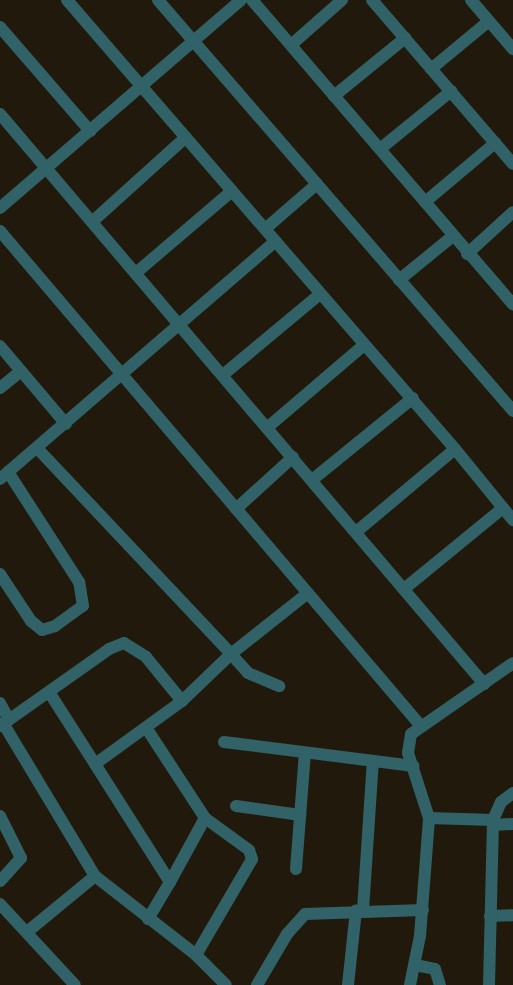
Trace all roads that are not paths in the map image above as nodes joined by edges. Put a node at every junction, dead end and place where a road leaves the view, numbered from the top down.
1 (67, 0) edge
2 (158, 0) edge
3 (241, 0) edge
4 (252, 0) edge
5 (342, 0) edge
6 (372, 0) edge
7 (471, 0) edge
8 (489, 21) junction
9 (0, 27) edge
10 (405, 38) junction
11 (194, 42) junction
12 (291, 45) junction
13 (513, 49) edge
14 (431, 69) junction
15 (142, 86) junction
16 (451, 91) junction
17 (334, 96) junction
18 (0, 114) edge
19 (90, 131) junction
20 (186, 136) junction
21 (495, 143) junction
22 (380, 149) junction
23 (513, 164) edge
24 (47, 167) junction
25 (317, 184) junction
26 (232, 191) junction
27 (425, 202) junction
28 (0, 208) edge
29 (513, 212) edge
30 (93, 220) junction
31 (265, 228) junction
32 (0, 231) edge
33 (452, 236) junction
34 (276, 241) junction
35 (466, 254) junction
36 (137, 272) junction
37 (399, 280) junction
38 (320, 294) junction
39 (513, 305) edge
40 (182, 324) junction
41 (364, 345) junction
42 (0, 346) edge
43 (21, 370) junction
44 (224, 374) junction
45 (121, 376) junction
46 (0, 388) edge
47 (413, 398) junction
48 (511, 406) edge
49 (66, 424) junction
50 (268, 427) junction
51 (37, 448) junction
52 (455, 449) junction
53 (293, 457) junction
54 (4, 476) edge
55 (312, 480) junction
56 (503, 508) junction
57 (236, 509) junction
58 (513, 520) edge
59 (356, 532) junction
60 (0, 574) edge
61 (404, 589) junction
62 (308, 594) junction
63 (231, 654) junction
64 (513, 663) edge
65 (484, 684) junction
66 (279, 686) dead end
67 (49, 692) junction
68 (182, 701) junction
69 (0, 703) edge
70 (4, 723) edge
71 (420, 725) junction
72 (147, 729) junction
73 (224, 742) dead end
74 (305, 753) junction
75 (372, 761) junction
76 (95, 764) junction
77 (413, 766) junction
78 (513, 793) edge
79 (236, 806) dead end
80 (300, 815) junction
81 (0, 816) edge
82 (205, 818) junction
83 (429, 818) junction
84 (493, 822) junction
85 (513, 824) edge
86 (296, 869) dead end
87 (95, 876) junction
88 (0, 881) edge
89 (170, 882) junction
90 (0, 904) edge
91 (359, 910) junction
92 (423, 910) junction
93 (490, 916) junction
94 (513, 916) edge
95 (148, 919) junction
96 (27, 932) junction
97 (196, 955) junction
98 (415, 965) junction
99 (75, 985) edge
100 (226, 985) edge
101 (257, 985) edge
102 (348, 985) edge
103 (410, 985) edge
104 (440, 985) edge
105 (489, 985) edge

1 - 15 street
2 - 11 street
3 - 11 street
4 - 12 street
5 - 12 street
6 - 10 street
7 - 8 street
8 - 13 street
8 - 14 street
9 - 19 street
10 - 14 street
10 - 17 street
11 - 15 street
11 - 25 street
12 - 17 street
14 - 16 street
15 - 19 street
15 - 20 street
16 - 21 street
16 - 22 street
17 - 22 street
18 - 24 street
19 - 24 street
20 - 26 street
20 - 30 street
21 - 23 street
21 - 27 street
22 - 27 street
24 - 28 street
24 - 30 street
25 - 31 street
25 - 37 street
26 - 31 street
26 - 36 street
27 - 33 street
29 - 35 street
30 - 36 street
31 - 34 street
32 - 45 street
33 - 35 street
33 - 37 street
34 - 38 street
34 - 40 street
35 - 39 street
36 - 40 street
37 - 48 street
38 - 41 street
38 - 44 street
40 - 44 street
40 - 45 street
41 - 47 street
41 - 50 street
42 - 43 street
43 - 46 street
43 - 49 street
44 - 50 street
45 - 49 street
45 - 57 street
47 - 52 street
47 - 55 street
49 - 51 street
50 - 53 street
51 - 54 street
51 - 63 street
52 - 56 street
52 - 59 street
53 - 55 street
53 - 57 street
54 - 60 street
55 - 59 street
56 - 58 street
56 - 61 street
57 - 62 street
59 - 61 street
61 - 65 street
62 - 63 street
62 - 71 street
63 - 66 street
63 - 68 street
64 - 65 street
65 - 71 street
67 - 68 street
67 - 70 street
67 - 76 street
68 - 72 street
69 - 70 street
70 - 87 street
71 - 77 street
72 - 76 street
72 - 82 street
73 - 74 street
74 - 75 street
74 - 80 street
75 - 77 street
75 - 91 street
76 - 89 street
77 - 83 street
78 - 84 street
79 - 80 street
80 - 86 street
81 - 88 street
82 - 89 street
82 - 97 street
83 - 84 street
83 - 92 street
84 - 85 street
84 - 93 street
87 - 95 street
87 - 96 street
89 - 95 street
90 - 96 street
91 - 92 street
91 - 101 street
91 - 102 street
92 - 98 street
93 - 94 street
93 - 105 street
95 - 97 street
96 - 99 street
97 - 100 street
98 - 103 street
98 - 104 street

